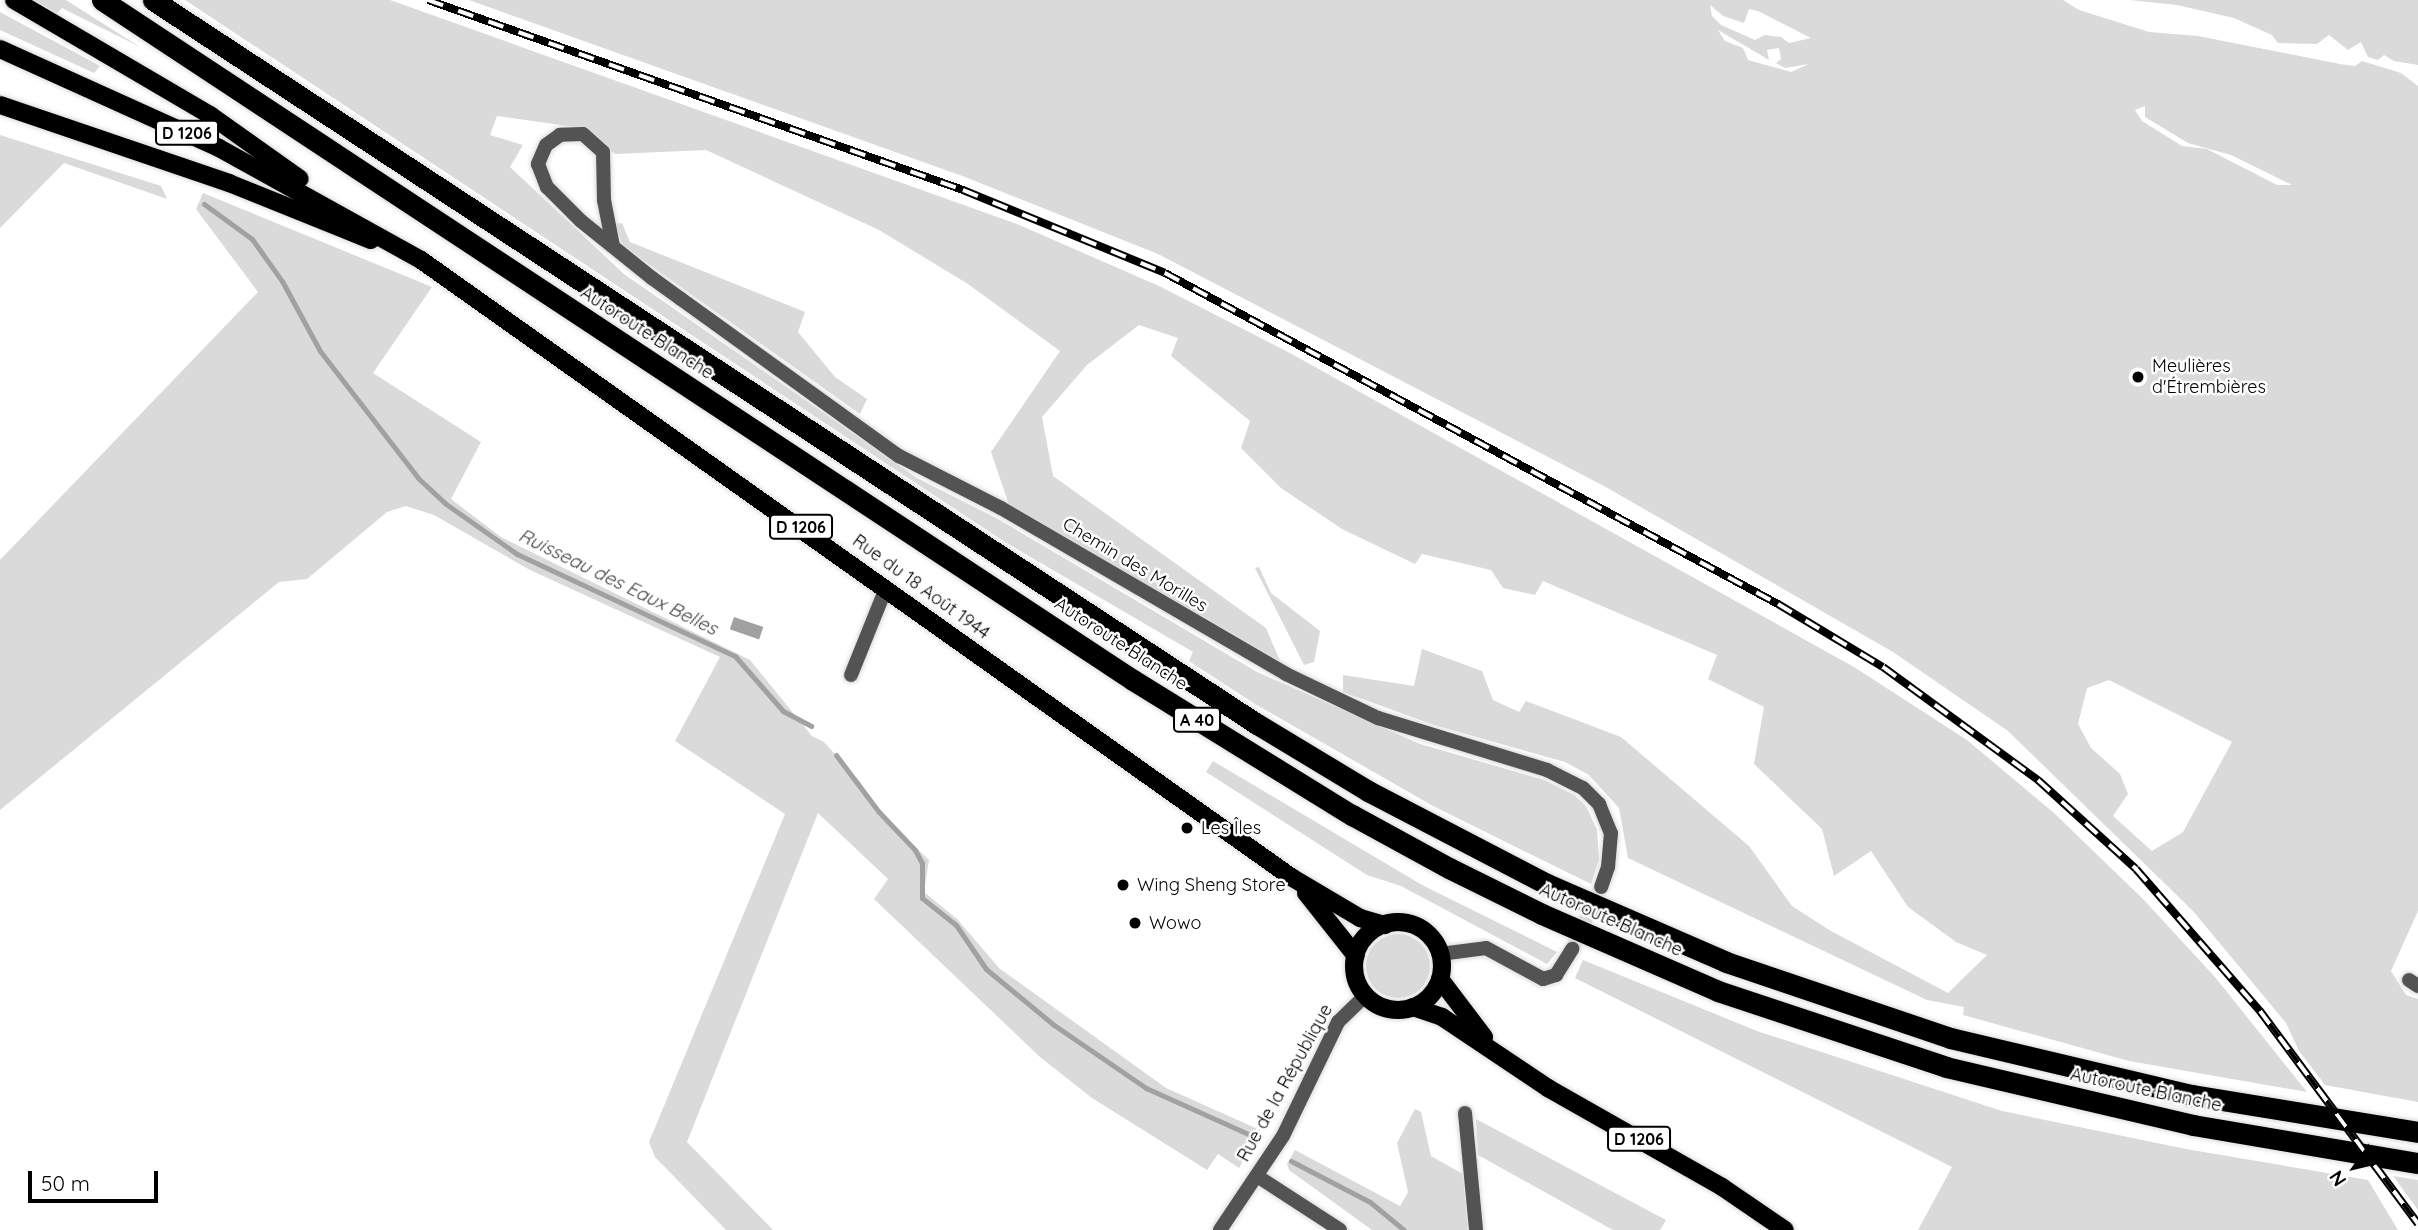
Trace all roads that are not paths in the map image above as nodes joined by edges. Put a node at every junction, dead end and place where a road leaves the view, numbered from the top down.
1 (14, 0) edge
2 (102, 0) edge
3 (153, 0) edge
4 (0, 49) edge
5 (0, 105) edge
6 (368, 228) junction
7 (613, 246) junction
8 (421, 260) junction
9 (886, 588) junction
10 (851, 675) dead end
11 (1291, 877) junction
12 (1601, 887) tunnel mouth
13 (1385, 925) junction
14 (1572, 949) tunnel mouth
15 (1440, 954) junction
16 (1356, 956) junction
17 (1440, 979) junction
18 (1366, 995) junction
19 (1413, 1007) junction
20 (1493, 1048) junction
21 (1465, 1113) dead end
22 (2418, 1132) edge
23 (2418, 1163) edge
24 (1257, 1176) junction
25 (1220, 1230) edge
26 (1340, 1230) edge
27 (1476, 1230) edge
28 (1785, 1230) edge

1 - 6 main road
2 - 23 highway, Autoroute Blanche / A 40
3 - 22 highway, Autoroute Blanche / A 40
4 - 6 main road, D 1206
5 - 8 main road
6 - 8 main road, D 1206
7 - 7 street, Chemin des Morilles
7 - 12 street, Chemin des Morilles
8 - 9 main road, Rue du 18 Août 1944 / D 1206
9 - 10 street
9 - 11 main road, Rue du 18 Août 1944 / D 1206
11 - 13 main road, Rue du 18 Août 1944 / D 1206
11 - 16 main road, Rue du 18 Août 1944 / D 1206
13 - 15 main road
13 - 16 main road
14 - 15 street
15 - 17 main road
16 - 18 main road
17 - 19 main road
17 - 20 main road, D 1206
18 - 19 main road
18 - 24 street, Rue de la République
19 - 20 main road, D 1206
20 - 28 main road, D 1206
21 - 27 street
24 - 25 street, Rue de la République
24 - 26 street

